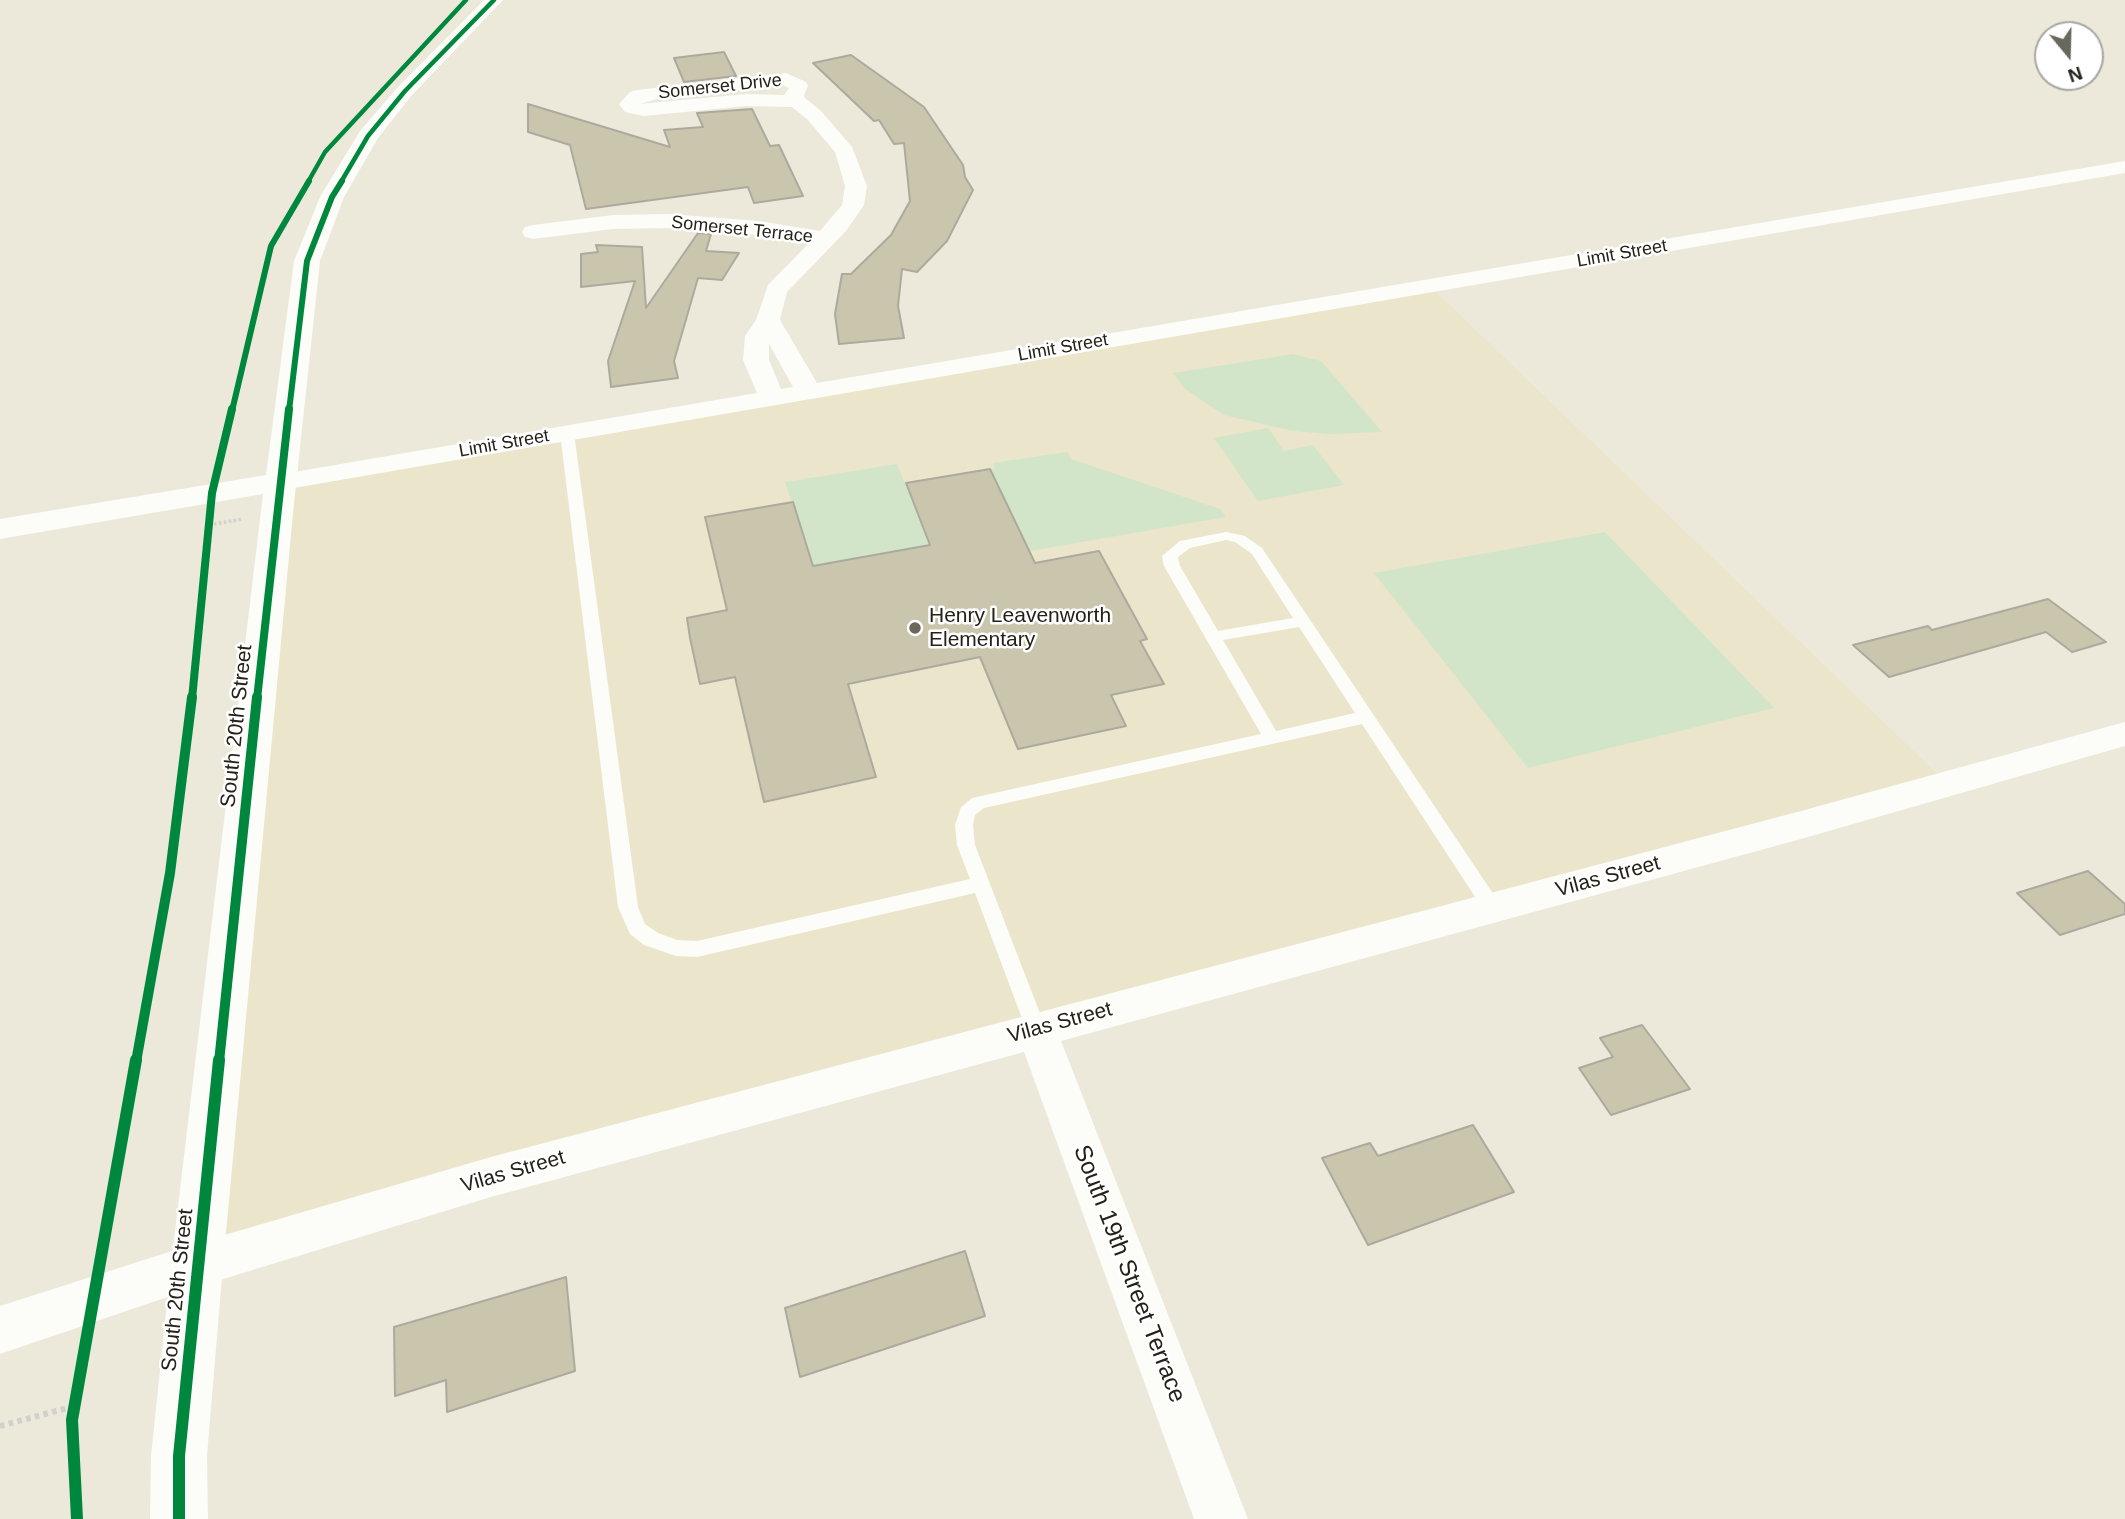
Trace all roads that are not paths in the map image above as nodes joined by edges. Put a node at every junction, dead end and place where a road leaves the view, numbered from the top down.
1 (494, 0) edge
2 (797, 101) junction
3 (2125, 167) edge
4 (533, 232) dead end
5 (825, 239) junction
6 (768, 320) junction
7 (809, 391) junction
8 (772, 397) junction
9 (567, 433) junction
10 (282, 482) junction
11 (0, 529) edge
12 (1303, 621) junction
13 (1213, 637) junction
14 (1366, 717) junction
15 (2125, 734) edge
16 (1272, 738) junction
17 (981, 884) junction
18 (1492, 907) junction
19 (1036, 1029) junction
20 (197, 1265) junction
21 (0, 1330) edge
22 (179, 1519) edge
23 (1222, 1519) edge

1 - 10 main road, South 20th Street
2 - 2 street, Somerset Drive
2 - 5 street, Somerset Drive
3 - 7 street, Limit Street
4 - 5 street, Somerset Terrace
5 - 6 street, Somerset Drive
6 - 7 street
6 - 8 street, Somerset Drive
7 - 8 street, Limit Street
8 - 9 street, Limit Street
9 - 10 street, Limit Street
9 - 17 lane
10 - 11 main road, Limit Street
10 - 20 main road, South 20th Street
12 - 13 lane
12 - 13 lane
12 - 14 lane
13 - 16 lane
14 - 16 lane
14 - 18 lane
15 - 18 street, Vilas Street
16 - 17 lane
17 - 19 lane
18 - 19 street, Vilas Street
19 - 20 street, Vilas Street
19 - 23 street, South 19th Street Terrace
20 - 21 street, Vilas Street
20 - 22 main road, South 20th Street

